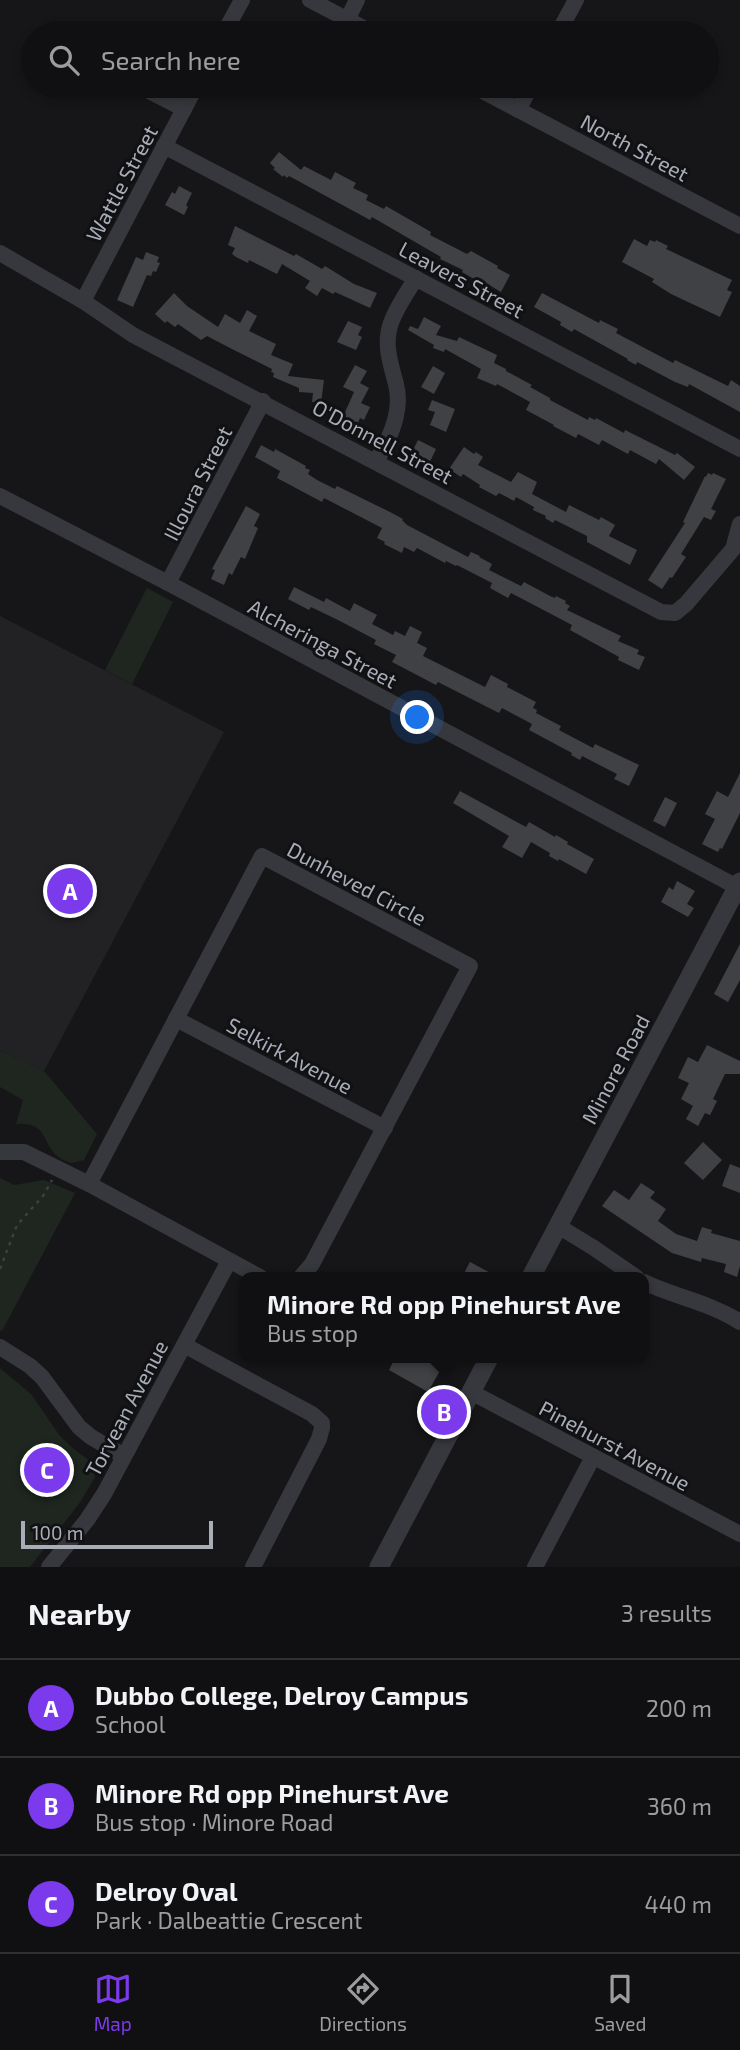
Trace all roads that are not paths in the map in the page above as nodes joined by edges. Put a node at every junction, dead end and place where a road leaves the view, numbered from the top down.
1 (242, 0) edge
2 (310, 0) edge
3 (357, 0) edge
4 (576, 0) edge
5 (347, 20) joint
6 (231, 21) edge
7 (565, 21) edge
8 (164, 98) edge
9 (189, 98) edge
10 (496, 98) edge
11 (524, 98) edge
12 (184, 108) junction
13 (518, 110) junction
14 (164, 146) junction
15 (740, 226) edge
16 (0, 253) edge
17 (416, 278) junction
18 (83, 301) junction
19 (262, 401) junction
20 (740, 449) edge
21 (376, 461) junction
22 (0, 496) edge
23 (740, 524) edge
24 (736, 550) edge
25 (168, 583) junction
26 (737, 894) edge
27 (176, 1019) junction
28 (385, 1128) junction
29 (0, 1152) edge
30 (89, 1184) junction
31 (558, 1226) junction
32 (229, 1261) junction
33 (250, 1272) edge
34 (305, 1272) edge
35 (534, 1272) edge
36 (629, 1272) edge
37 (649, 1285) edge
38 (740, 1322) edge
39 (184, 1345) junction
40 (0, 1347) edge
41 (486, 1363) edge
42 (471, 1392) junction
43 (124, 1456) junction
44 (593, 1457) junction
45 (740, 1534) edge
46 (49, 1567) edge
47 (253, 1567) edge
48 (379, 1567) edge
49 (535, 1567) edge

1 - 6 street
2 - 5 street
3 - 5 street
4 - 7 street
8 - 12 street
9 - 12 street, Wattle Street
10 - 13 street, North Street
11 - 13 street
12 - 14 street, Wattle Street
13 - 15 street, North Street
14 - 17 street, Leavers Street
14 - 18 street, Wattle Street
16 - 18 street, O'Donnell Street
17 - 20 street, Leavers Street
17 - 21 street
18 - 19 street, O'Donnell Street
19 - 21 street, O'Donnell Street
19 - 25 street, Illoura Street
21 - 24 street, O'Donnell Street
22 - 25 street, Alcheringa Street
23 - 24 street
25 - 26 street, Alcheringa Street
26 - 31 street, Minore Road
27 - 28 street, Selkirk Avenue
27 - 28 street, Dunheved Circle
27 - 30 street, Dunheved Circle
28 - 34 street, Dunheved Circle
29 - 30 street
30 - 32 street
31 - 35 street, Minore Road
31 - 36 street
32 - 33 street
32 - 39 street, Torvean Avenue
37 - 38 street
39 - 43 street, Torvean Avenue
39 - 47 street
40 - 43 street
41 - 42 street
42 - 44 street, Pinehurst Avenue
42 - 48 street
43 - 46 street, Torvean Avenue
44 - 45 street, Pinehurst Avenue
44 - 49 street

